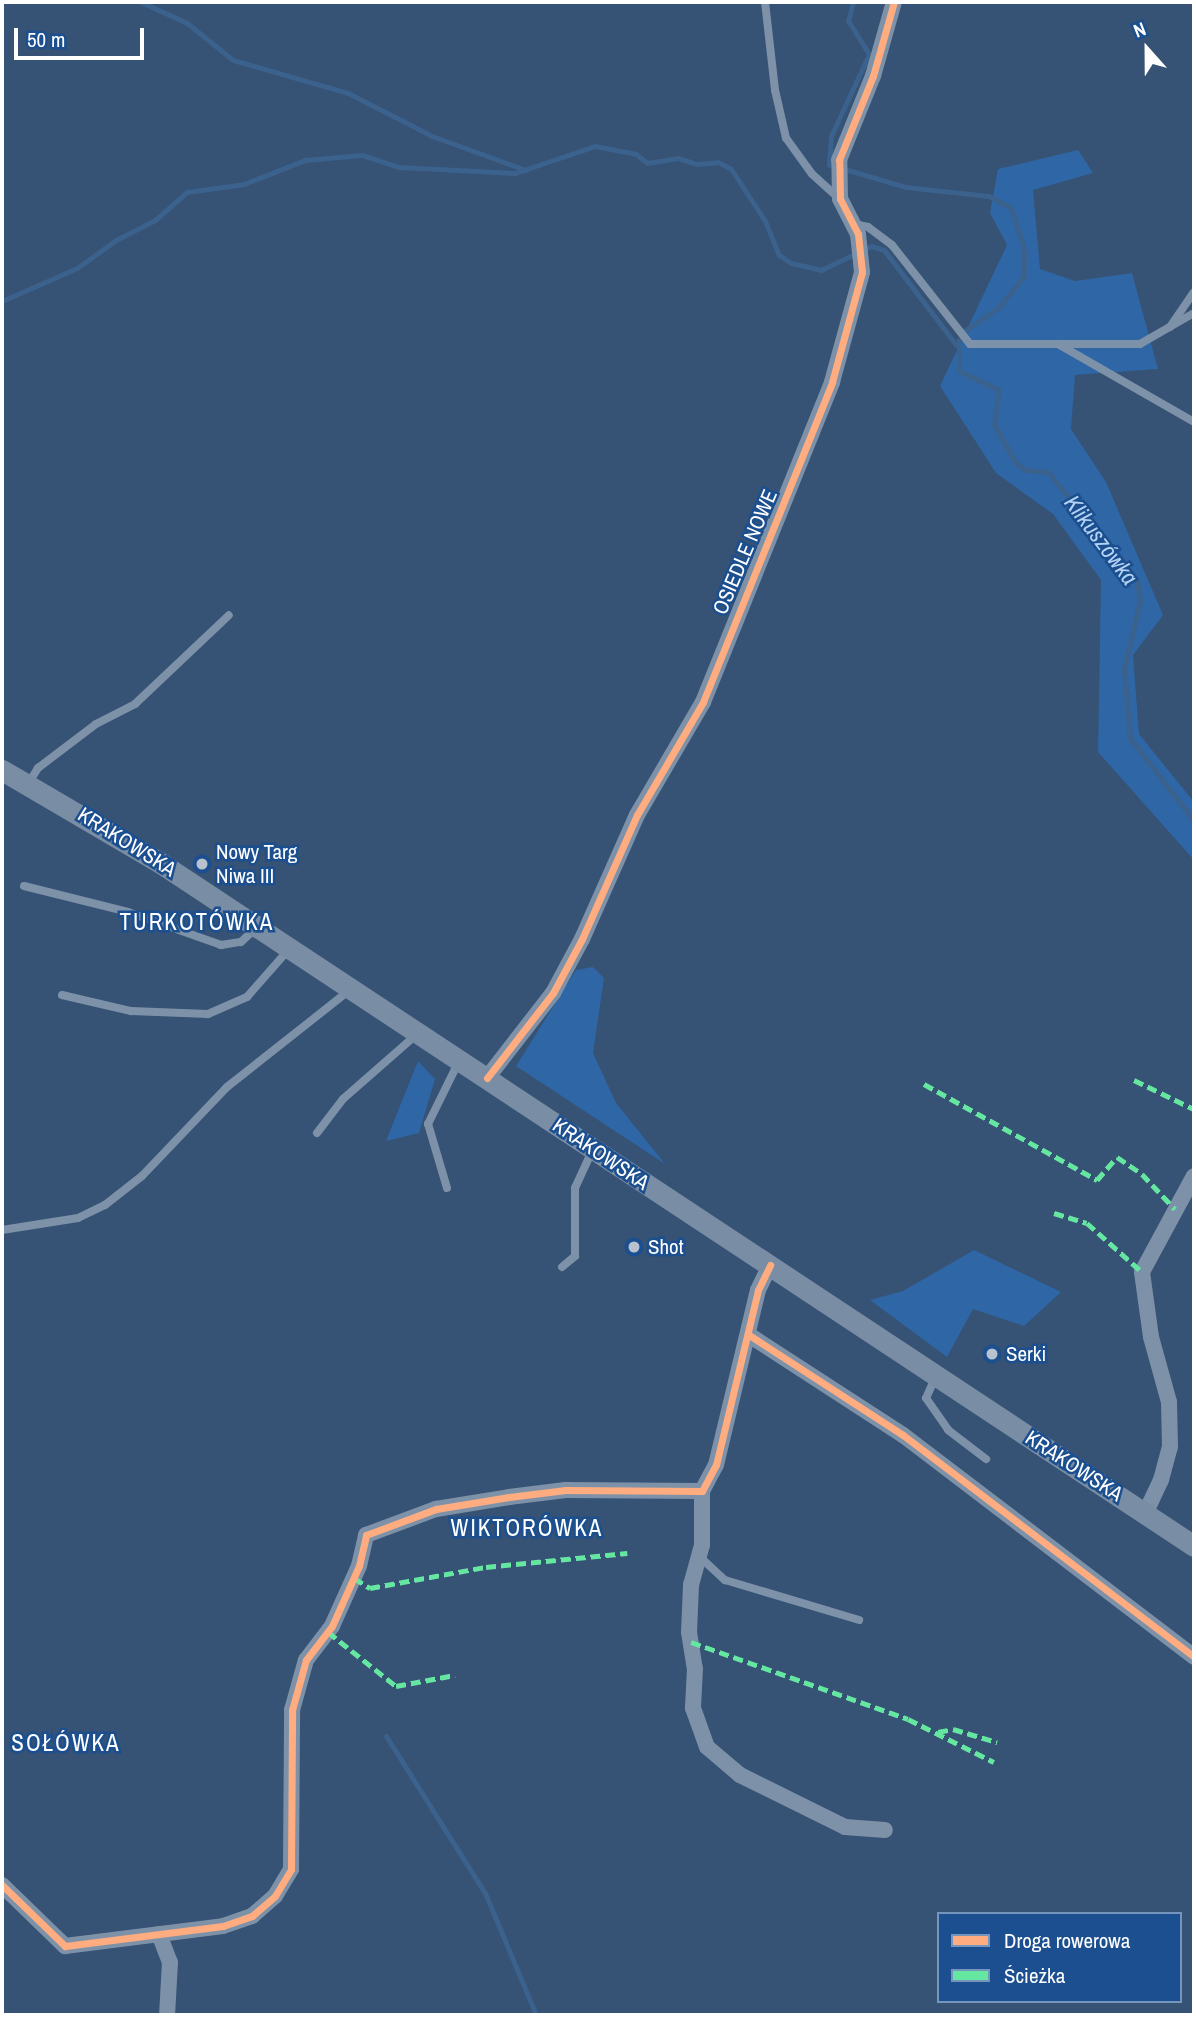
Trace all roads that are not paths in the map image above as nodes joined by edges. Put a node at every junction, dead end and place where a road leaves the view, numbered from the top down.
1 (765, 2) edge
2 (894, 2) edge
3 (840, 199) junction
4 (854, 224) junction
5 (1194, 292) edge
6 (1194, 313) edge
7 (1167, 332) junction
8 (1058, 344) junction
9 (1194, 422) edge
10 (229, 615) dead end
11 (2, 769) edge
12 (28, 784) junction
13 (24, 886) dead end
14 (257, 926) junction
15 (290, 948) junction
16 (351, 989) junction
17 (62, 995) dead end
18 (419, 1033) junction
19 (459, 1060) junction
20 (487, 1078) junction
21 (317, 1133) dead end
22 (594, 1149) junction
23 (1194, 1176) edge
24 (447, 1188) dead end
25 (2, 1230) edge
26 (770, 1265) junction
27 (562, 1267) dead end
28 (749, 1335) junction
29 (936, 1375) junction
30 (986, 1459) dead end
31 (702, 1491) junction
32 (1146, 1514) junction
33 (1194, 1546) edge
34 (700, 1557) junction
35 (859, 1620) dead end
36 (1194, 1657) edge
37 (885, 1830) dead end
38 (2, 1885) edge
39 (159, 1934) junction
40 (167, 2015) edge

1 - 3 lane
2 - 3 street, OSIEDLE NOWE
3 - 4 street, OSIEDLE NOWE
4 - 8 lane
4 - 20 street, OSIEDLE NOWE
5 - 7 lane
6 - 7 lane
7 - 8 lane
8 - 9 lane
10 - 12 lane
11 - 12 main road, KRAKOWSKA
12 - 14 main road, KRAKOWSKA
13 - 14 lane
14 - 15 main road, KRAKOWSKA
15 - 16 main road, KRAKOWSKA
15 - 17 lane
16 - 18 main road, KRAKOWSKA
16 - 25 lane
18 - 19 main road, KRAKOWSKA
18 - 21 lane
19 - 20 main road, KRAKOWSKA
19 - 24 lane
20 - 22 main road, KRAKOWSKA
22 - 26 main road, KRAKOWSKA
22 - 27 lane
23 - 32 street
26 - 28 street
26 - 29 main road, KRAKOWSKA
28 - 31 street
28 - 36 street
29 - 30 lane
29 - 32 main road, KRAKOWSKA
31 - 34 street
31 - 39 street
32 - 33 main road, KRAKOWSKA
34 - 35 lane
34 - 37 street
38 - 39 street
39 - 40 street

